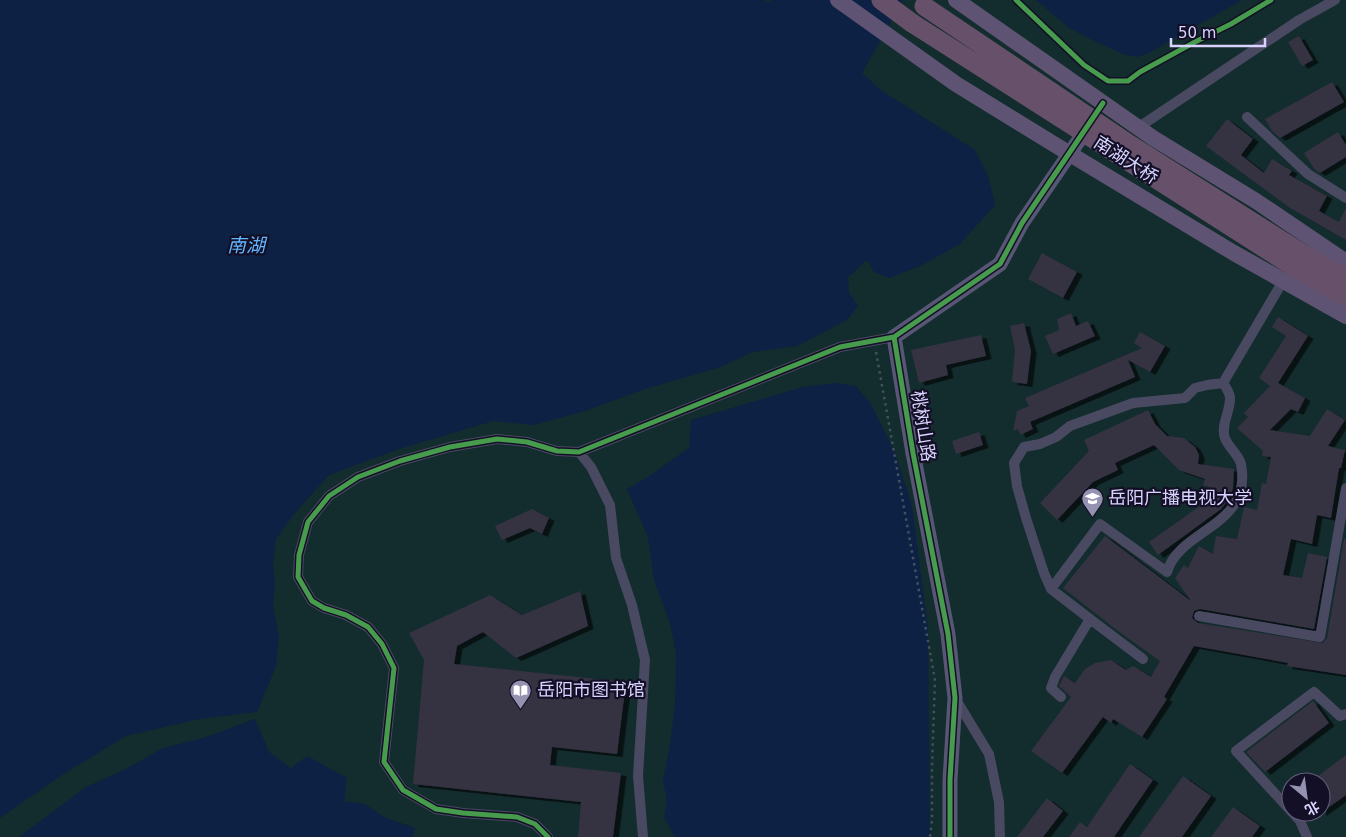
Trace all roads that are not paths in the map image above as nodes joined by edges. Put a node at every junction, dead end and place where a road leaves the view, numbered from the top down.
1 (838, 0) edge
2 (881, 0) edge
3 (915, 0) edge
4 (956, 0) edge
5 (1335, 0) edge
6 (1103, 103) junction
7 (1247, 117) dead end
8 (1139, 127) junction
9 (1070, 154) junction
10 (1109, 178) junction
11 (1346, 198) edge
12 (1346, 262) edge
13 (1296, 269) junction
14 (1346, 279) edge
15 (1346, 297) edge
16 (1346, 316) edge
17 (894, 337) junction
18 (1224, 383) junction
19 (579, 452) junction
20 (1346, 488) edge
21 (1051, 589) junction
22 (1199, 616) dead end
23 (1090, 619) junction
24 (1143, 659) dead end
25 (1061, 697) dead end
26 (955, 698) junction
27 (1346, 714) edge
28 (1281, 800) edge
29 (1300, 822) edge
30 (548, 837) edge
31 (643, 837) edge
32 (950, 837) edge
33 (1000, 837) edge
34 (1306, 837) edge

1 - 9 main road
2 - 13 highway, 南湖大桥, bridge
3 - 13 highway, 南湖大桥, bridge
4 - 6 main road
5 - 8 street
6 - 8 main road
6 - 9 street
7 - 11 street
8 - 10 main road
8 - 12 main road
9 - 10 main road
9 - 17 street
10 - 13 main road
13 - 14 highway
13 - 15 highway
13 - 16 main road
13 - 18 street
17 - 19 street
17 - 26 street, 桃树山路
18 - 21 street
18 - 21 street
19 - 30 street
19 - 31 street
20 - 22 street
21 - 23 street
23 - 24 street
23 - 25 street
26 - 32 street, 桃树山路
26 - 33 street
27 - 28 street
29 - 34 street

